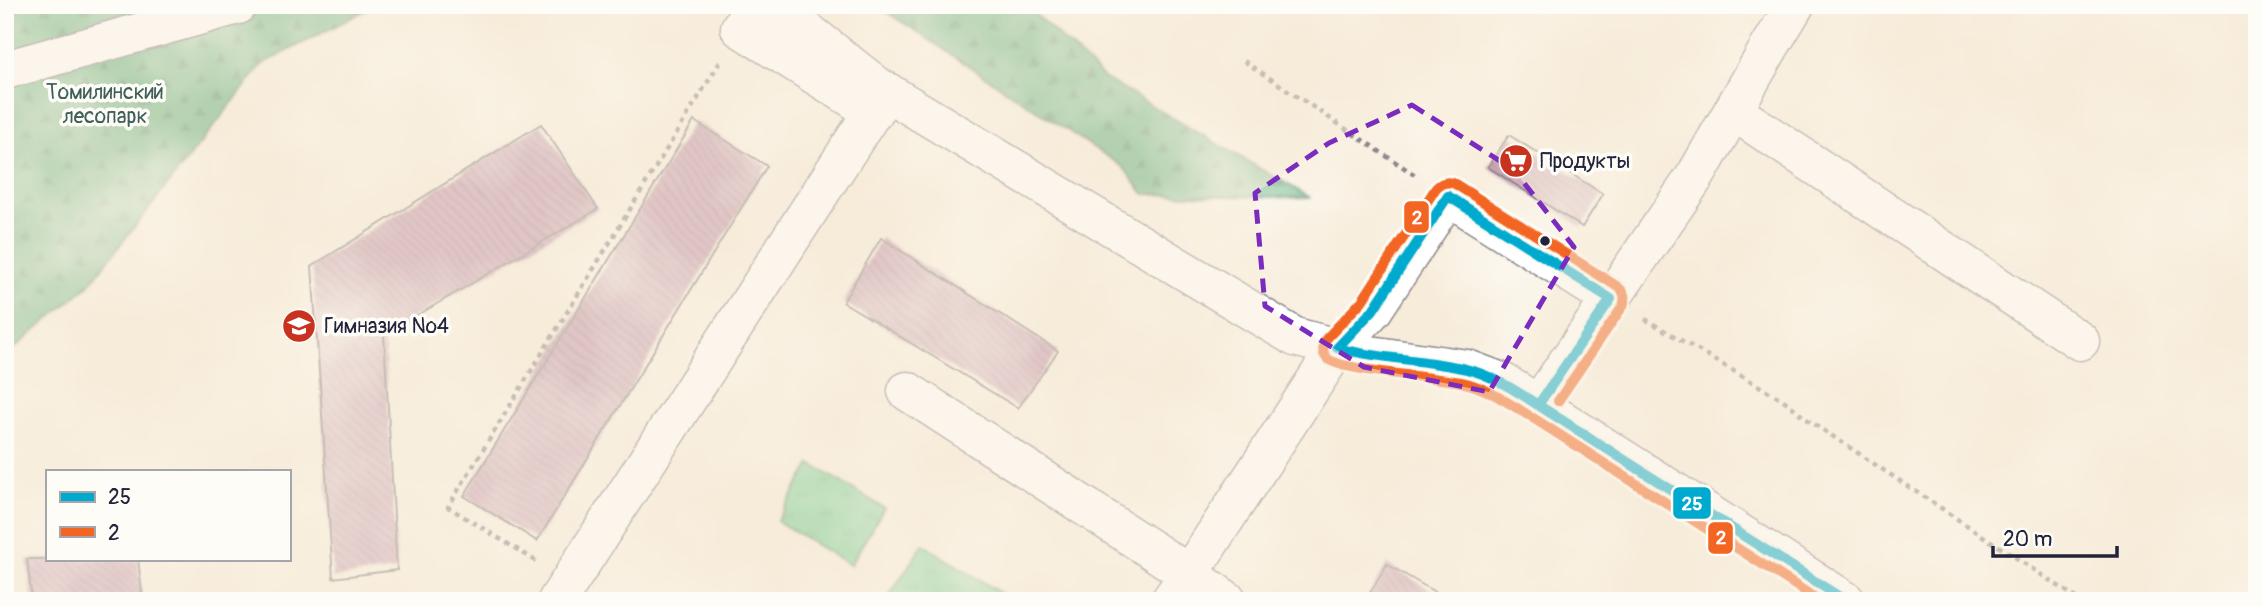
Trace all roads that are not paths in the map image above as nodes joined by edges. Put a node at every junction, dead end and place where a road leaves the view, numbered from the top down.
1 (238, 5) edge
2 (1795, 5) edge
3 (791, 11) edge
4 (741, 18) edge
5 (5, 69) edge
6 (880, 101) junction
7 (1733, 111) junction
8 (1611, 299) junction
9 (2080, 341) dead end
10 (1337, 348) junction
11 (907, 391) dead end
12 (1538, 405) junction
13 (1179, 588) edge
14 (557, 601) edge
15 (1228, 601) edge
16 (1846, 601) edge

1 - 5 street
2 - 7 street
3 - 6 street
4 - 6 street
6 - 10 street
6 - 14 street
7 - 8 street
7 - 9 street
8 - 10 street
8 - 12 street
10 - 12 street
10 - 13 street
11 - 13 street
12 - 16 street
13 - 15 street

